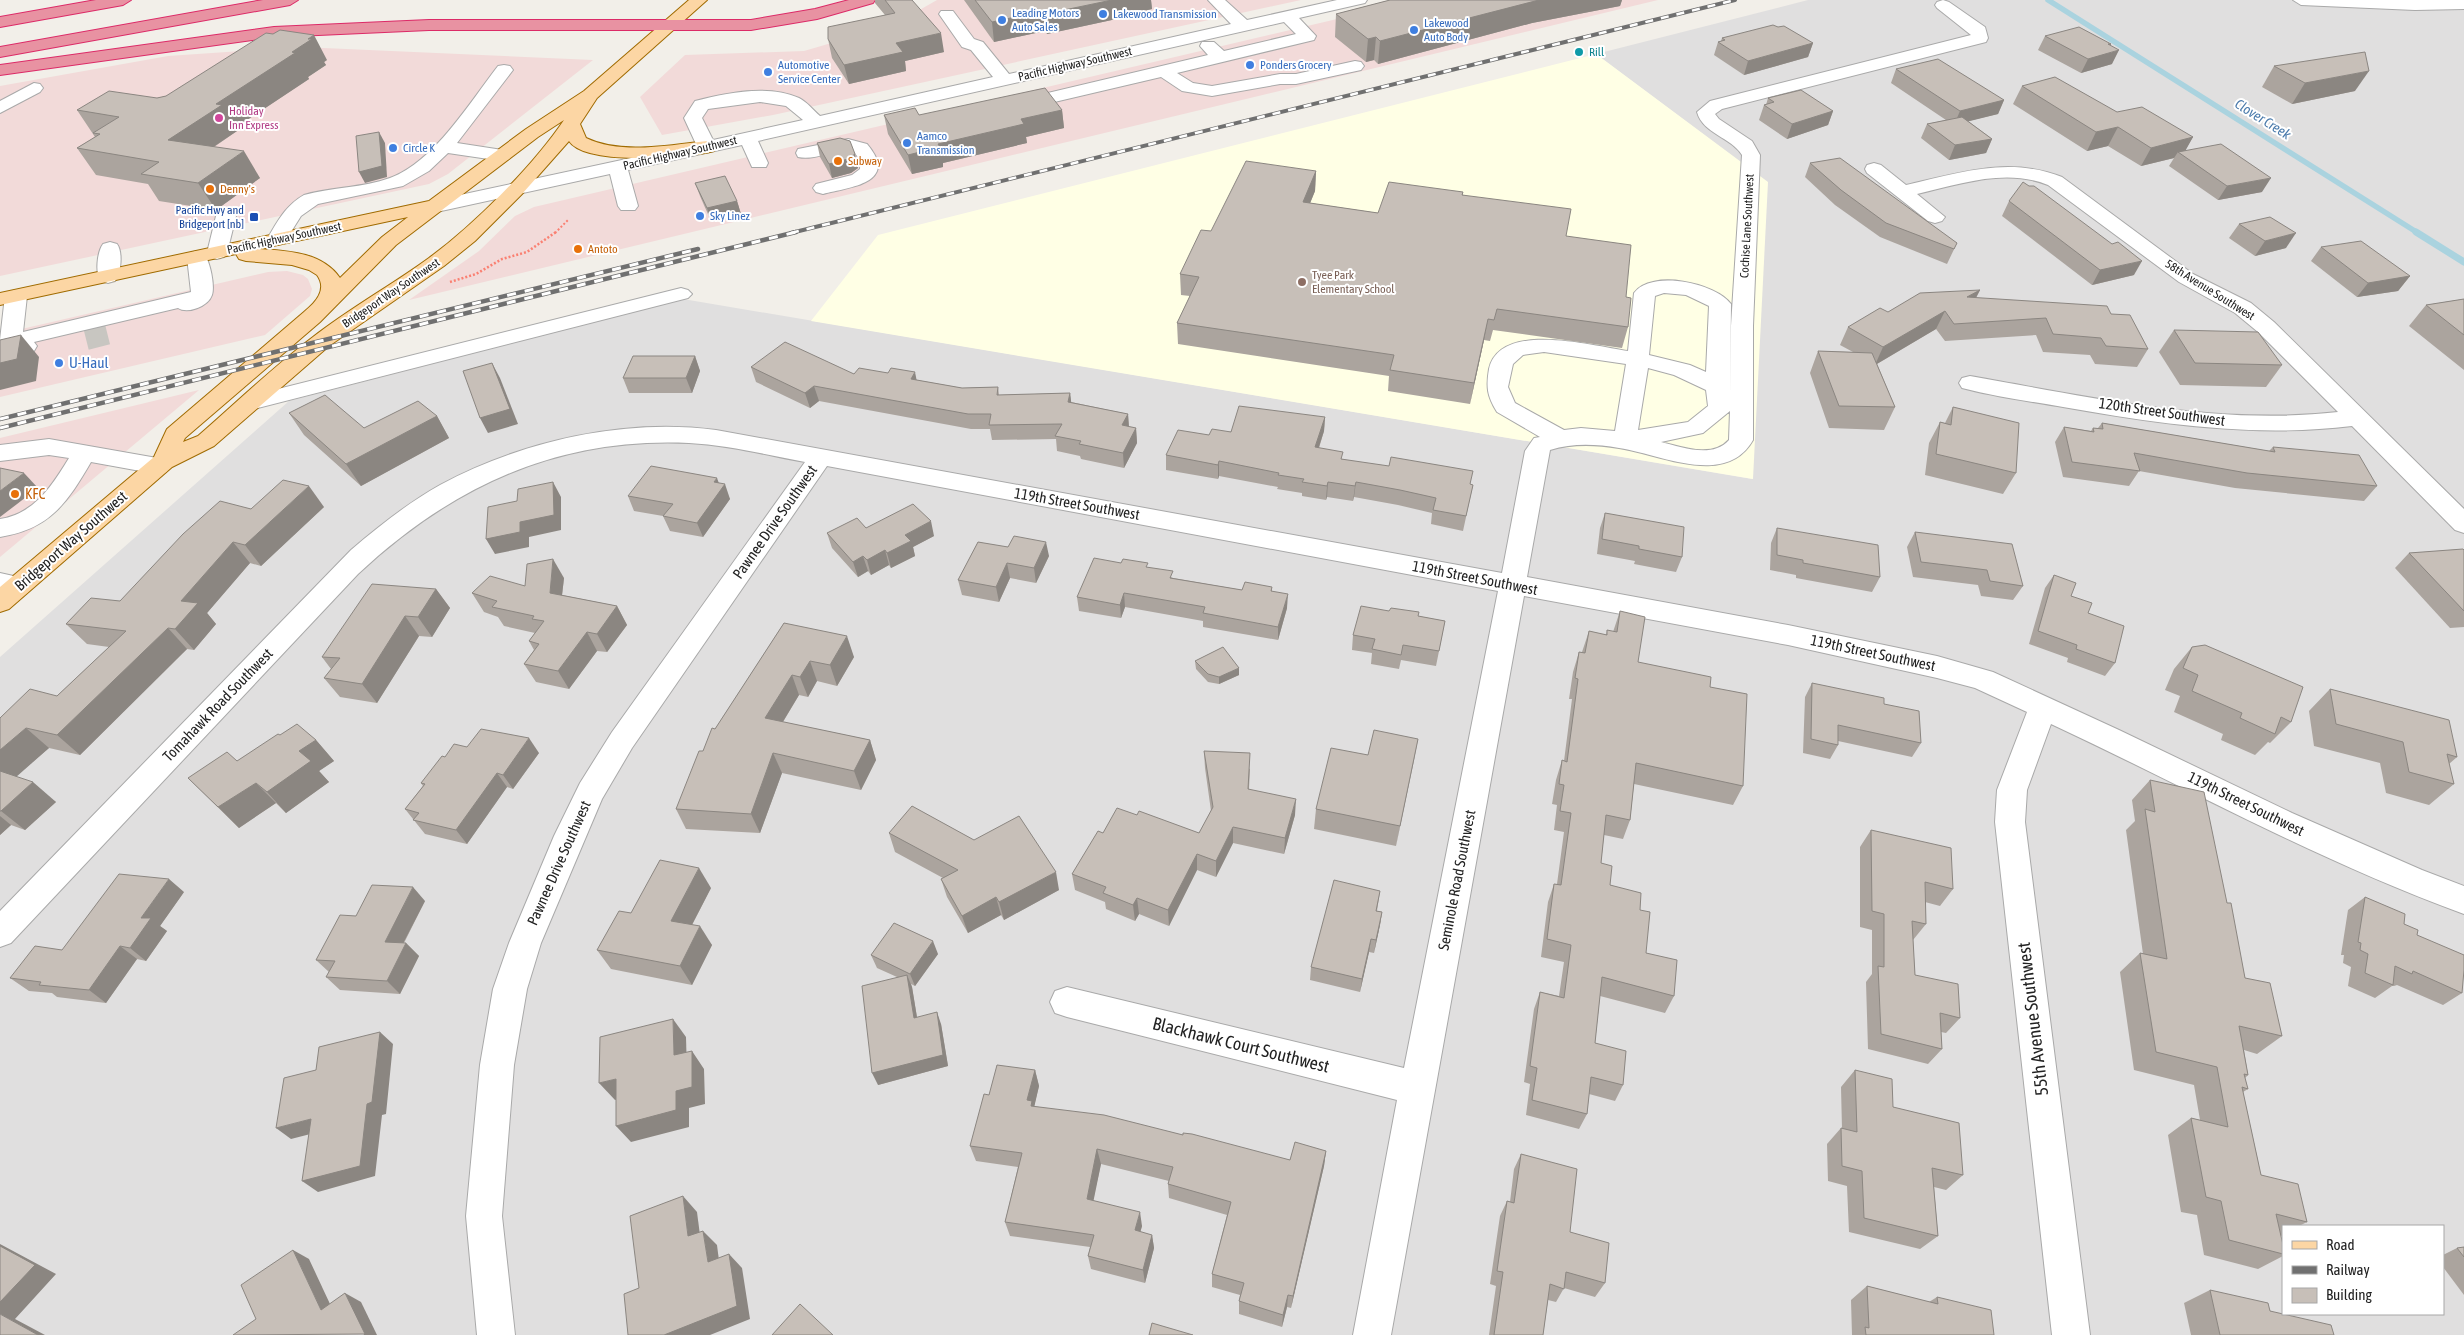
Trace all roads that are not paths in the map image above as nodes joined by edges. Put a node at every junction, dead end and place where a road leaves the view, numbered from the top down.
1 (290, 0) edge
2 (699, 0) edge
3 (867, 0) edge
4 (1216, 0) edge
5 (1359, 0) edge
6 (2301, 0) edge
7 (130, 4) edge
8 (1943, 4) dead end
9 (2464, 4) edge
10 (947, 14) dead end
11 (1287, 16) junction
12 (0, 22) edge
13 (668, 25) junction
14 (1243, 26) junction
15 (0, 32) edge
16 (1197, 36) junction
17 (0, 52) edge
18 (1221, 57) junction
19 (1355, 66) dead end
20 (1057, 68) junction
21 (0, 70) edge
22 (504, 70) dead end
23 (1165, 71) junction
24 (998, 81) junction
25 (34, 88) dead end
26 (1078, 90) junction
27 (0, 108) edge
28 (1000, 111) edge
29 (564, 122) junction
30 (816, 122) junction
31 (748, 138) junction
32 (707, 147) junction
33 (443, 148) junction
34 (805, 152) dead end
35 (502, 155) junction
36 (759, 163) dead end
37 (618, 167) junction
38 (1874, 169) dead end
39 (822, 188) dead end
40 (515, 190) junction
41 (1903, 191) junction
42 (432, 206) junction
43 (628, 206) dead end
44 (226, 216) dead end
45 (1934, 217) dead end
46 (278, 239) junction
47 (110, 248) dead end
48 (207, 255) junction
49 (108, 277) junction
50 (681, 294) dead end
51 (201, 296) junction
52 (8, 298) edge
53 (328, 301) junction
54 (118, 332) tunnel mouth
55 (86, 339) tunnel mouth
56 (5, 348) edge
57 (1638, 359) junction
58 (1970, 383) dead end
59 (1717, 386) junction
60 (250, 403) junction
61 (2355, 418) junction
62 (1558, 437) junction
63 (1625, 440) junction
64 (0, 453) edge
65 (84, 453) junction
66 (820, 458) junction
67 (161, 464) junction
68 (449, 492) joint
69 (2464, 524) edge
70 (0, 528) edge
71 (1513, 585) junction
72 (6, 590) edge
73 (2043, 707) junction
74 (2464, 900) edge
75 (0, 933) edge
76 (1067, 1002) dead end
77 (1416, 1088) junction
78 (496, 1335) edge
79 (1372, 1335) edge
80 (2071, 1335) edge

1 - 17 highway
2 - 13 main road, Bridgeport Way Southwest
3 - 13 highway
4 - 14 street
5 - 11 street, Pacific Highway Southwest
6 - 9 street
7 - 12 highway
7 - 15 highway
8 - 63 street, Cochise Lane Southwest
10 - 24 street
11 - 14 street, Pacific Highway Southwest
11 - 18 street
13 - 21 highway
13 - 29 main road, Bridgeport Way Southwest
14 - 16 street, Pacific Highway Southwest
16 - 18 street
16 - 20 street, Pacific Highway Southwest
18 - 23 street
19 - 23 street
20 - 24 street, Pacific Highway Southwest
20 - 26 street
22 - 33 street
23 - 26 street
24 - 30 street, Pacific Highway Southwest
25 - 27 street
26 - 28 street
29 - 32 main road
29 - 35 main road, Bridgeport Way Southwest
29 - 40 main road
30 - 31 street, Pacific Highway Southwest
30 - 32 street
31 - 32 street, Pacific Highway Southwest
31 - 36 street
32 - 37 street, Pacific Highway Southwest
33 - 35 street
33 - 46 street
34 - 39 street
35 - 42 main road, Bridgeport Way Southwest
37 - 40 street, Pacific Highway Southwest
37 - 43 street
38 - 41 street
40 - 42 street, Pacific Highway Southwest
40 - 60 main road, Bridgeport Way Southwest
41 - 45 street
41 - 61 street, 58th Avenue Southwest
42 - 46 main road, Pacific Highway Southwest
42 - 53 main road, Bridgeport Way Southwest
44 - 48 street
46 - 48 main road, Pacific Highway Southwest
47 - 49 street
48 - 49 main road, Pacific Highway Southwest
48 - 51 street
48 - 53 main road
49 - 52 main road, Pacific Highway Southwest
50 - 60 street
51 - 54 street
51 - 56 street
52 - 56 street
53 - 67 main road, Bridgeport Way Southwest
55 - 56 street
57 - 59 street
57 - 59 street
57 - 62 street
57 - 63 street
58 - 61 street, 120th Street Southwest
59 - 63 street
60 - 67 main road, Bridgeport Way Southwest
61 - 69 street, 58th Avenue Southwest
62 - 63 street, Cochise Lane Southwest
62 - 71 street, Seminole Road Southwest
64 - 65 street
65 - 67 street
65 - 70 street
66 - 68 street, 119th Street Southwest
66 - 71 street, 119th Street Southwest
66 - 78 street, Pawnee Drive Southwest
67 - 72 main road, Bridgeport Way Southwest
68 - 75 street, Tomahawk Road Southwest
71 - 73 street, 119th Street Southwest
71 - 77 street, Seminole Road Southwest
73 - 74 street, 119th Street Southwest
73 - 80 street, 55th Avenue Southwest
76 - 77 street, Blackhawk Court Southwest
77 - 79 street, Seminole Road Southwest

